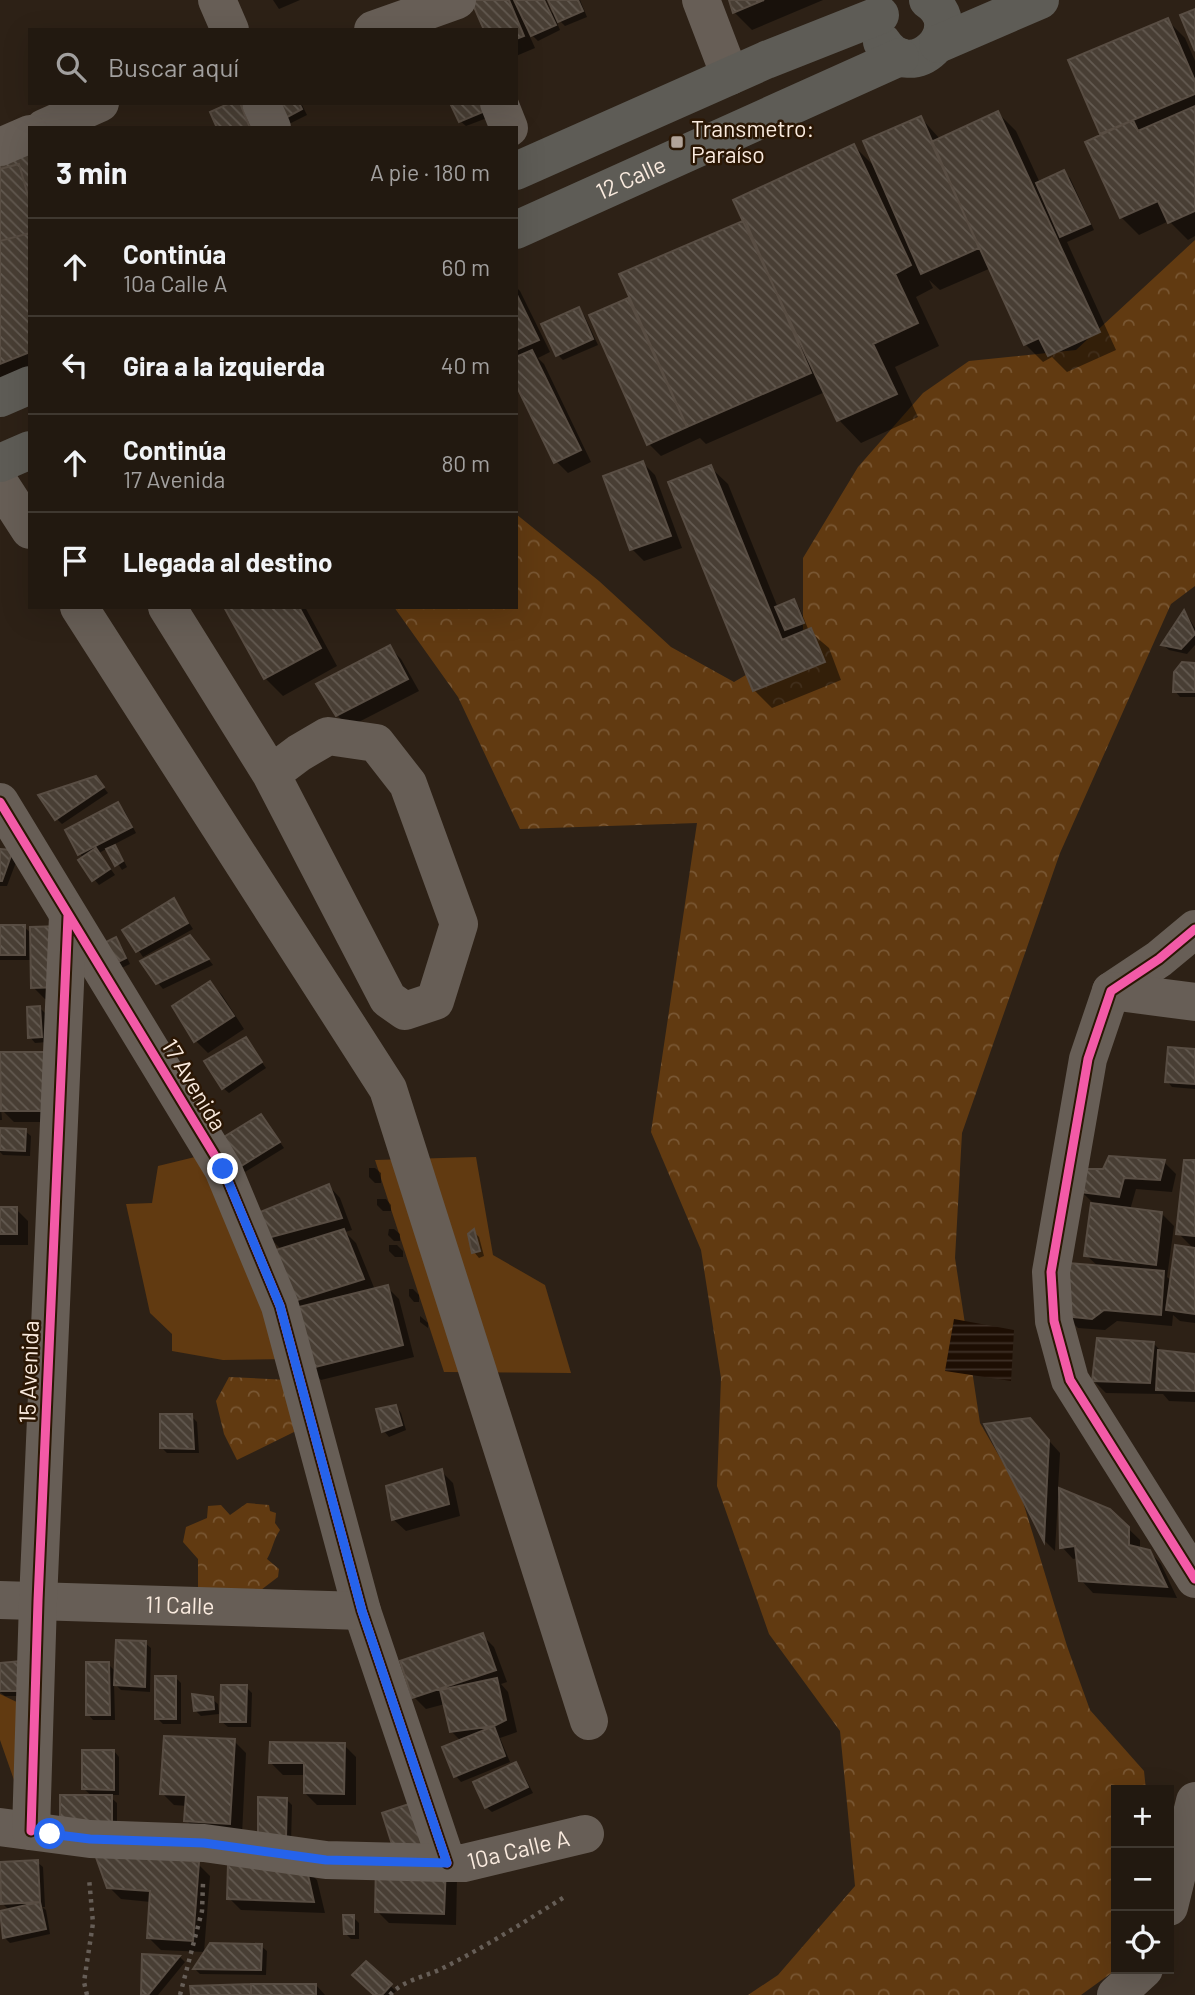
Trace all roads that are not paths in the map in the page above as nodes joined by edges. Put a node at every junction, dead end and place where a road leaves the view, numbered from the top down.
1 (218, 0) edge
2 (457, 0) edge
3 (701, 0) edge
4 (1040, 0) edge
5 (934, 1) edge
6 (885, 5) edge
7 (229, 28) edge
8 (379, 28) edge
9 (468, 28) edge
10 (938, 44) junction
11 (900, 57) junction
12 (730, 76) junction
13 (96, 105) edge
14 (262, 105) edge
15 (500, 105) edge
16 (48, 126) edge
17 (271, 126) edge
18 (508, 126) edge
19 (28, 135) edge
20 (0, 147) edge
21 (519, 161) edge
22 (518, 229) edge
23 (28, 386) edge
24 (0, 398) edge
25 (28, 451) edge
26 (0, 463) edge
27 (0, 484) edge
28 (28, 527) edge
29 (80, 609) edge
30 (168, 609) edge
31 (271, 774) junction
32 (0, 803) edge
33 (68, 915) junction
34 (1195, 929) edge
35 (1111, 991) junction
36 (1195, 1002) edge
37 (1195, 1578) edge
38 (0, 1600) edge
39 (38, 1601) junction
40 (362, 1611) junction
41 (589, 1721) dead end
42 (1195, 1801) edge
43 (16, 1829) edge
44 (585, 1835) dead end
45 (447, 1863) junction
46 (1174, 1887) edge
47 (1138, 1974) edge
48 (1115, 1995) edge

1 - 7 street
2 - 8 street
2 - 9 street
3 - 12 street
4 - 10 main road
5 - 10 main road
6 - 11 main road
6 - 12 main road
10 - 11 main road, 12 Calle
11 - 22 main road, 12 Calle
12 - 21 main road
13 - 16 street
14 - 17 street
15 - 18 street
19 - 20 street
23 - 24 main road
25 - 26 main road
27 - 28 street
29 - 41 street
30 - 31 street
31 - 31 street
32 - 33 street, 17 Avenida
33 - 39 street, 15 Avenida
33 - 40 street, 17 Avenida
34 - 35 street
35 - 36 street
35 - 37 street
38 - 39 street, 11 Calle
39 - 40 street, 11 Calle
39 - 43 street, 15 Avenida
40 - 45 street, 17 Avenida
42 - 46 street
43 - 45 street, 10a Calle A
44 - 45 street, 10a Calle A
47 - 48 street

